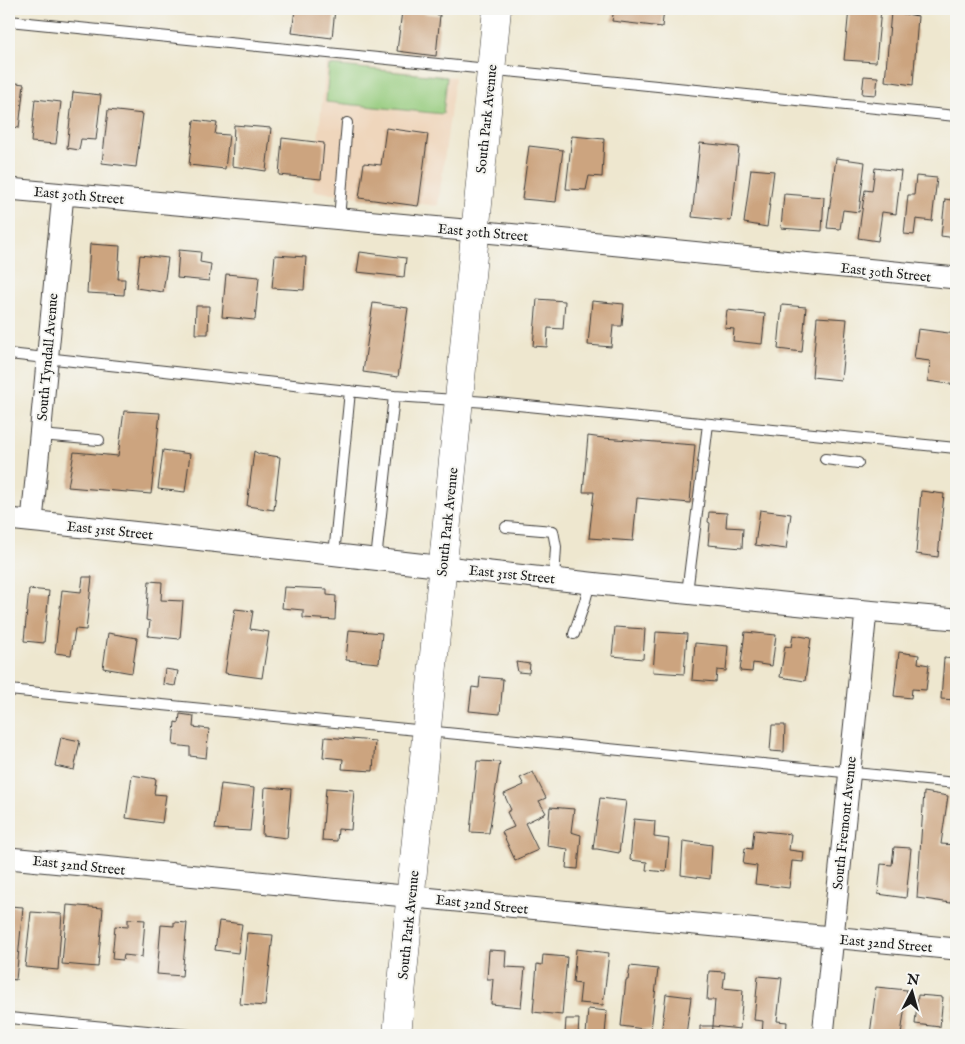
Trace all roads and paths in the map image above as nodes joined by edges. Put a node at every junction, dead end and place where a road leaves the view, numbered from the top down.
1 (497, 9) edge
2 (9, 21) edge
3 (491, 69) junction
4 (956, 116) edge
5 (347, 123) dead end
6 (9, 189) edge
7 (63, 194) junction
8 (339, 219) junction
9 (475, 231) junction
10 (956, 278) edge
11 (9, 354) edge
12 (47, 358) junction
13 (350, 391) junction
14 (394, 396) junction
15 (459, 400) junction
16 (708, 424) junction
17 (40, 436) junction
18 (99, 440) dead end
19 (956, 448) edge
20 (825, 459) dead end
21 (858, 463) dead end
22 (9, 519) edge
23 (32, 521) junction
24 (506, 527) dead end
25 (334, 555) junction
26 (376, 560) junction
27 (442, 567) junction
28 (554, 579) junction
29 (590, 582) junction
30 (687, 593) junction
31 (866, 612) junction
32 (956, 619) edge
33 (574, 634) dead end
34 (9, 690) edge
35 (427, 731) junction
36 (849, 772) junction
37 (956, 783) edge
38 (9, 858) edge
39 (410, 897) junction
40 (832, 938) junction
41 (956, 949) edge
42 (9, 1018) edge
43 (190, 1035) edge
44 (397, 1035) edge
45 (823, 1035) edge

1 - 3 main road, South Park Avenue
2 - 3 lane
3 - 4 lane
3 - 9 main road, South Park Avenue
5 - 8 lane
6 - 7 street, East 30th Street
7 - 8 street, East 30th Street
7 - 12 street, South Tyndall Avenue
8 - 9 street, East 30th Street
9 - 10 street, East 30th Street
9 - 15 main road, South Park Avenue
11 - 12 lane
12 - 13 lane
12 - 17 street, South Tyndall Avenue
13 - 14 lane
13 - 25 lane
14 - 15 lane
14 - 26 lane
15 - 16 lane
15 - 27 main road, South Park Avenue
16 - 19 lane
16 - 30 lane
17 - 18 lane
17 - 23 street, South Tyndall Avenue
20 - 21 lane
22 - 23 street, East 31st Street
23 - 25 street, East 31st Street
24 - 28 lane
25 - 26 street, East 31st Street
26 - 27 street, East 31st Street
27 - 28 street, East 31st Street
27 - 35 main road, South Park Avenue
28 - 29 street, East 31st Street
29 - 30 street, East 31st Street
29 - 33 lane
30 - 31 street, East 31st Street
31 - 32 street, East 31st Street
31 - 36 street, South Fremont Avenue
34 - 35 lane
35 - 36 lane
35 - 39 main road, South Park Avenue
36 - 37 lane
36 - 40 street, South Fremont Avenue
38 - 39 street, East 32nd Street
39 - 40 street, East 32nd Street
39 - 44 main road, South Park Avenue
40 - 41 street, East 32nd Street
40 - 45 street, South Fremont Avenue
42 - 43 lane

